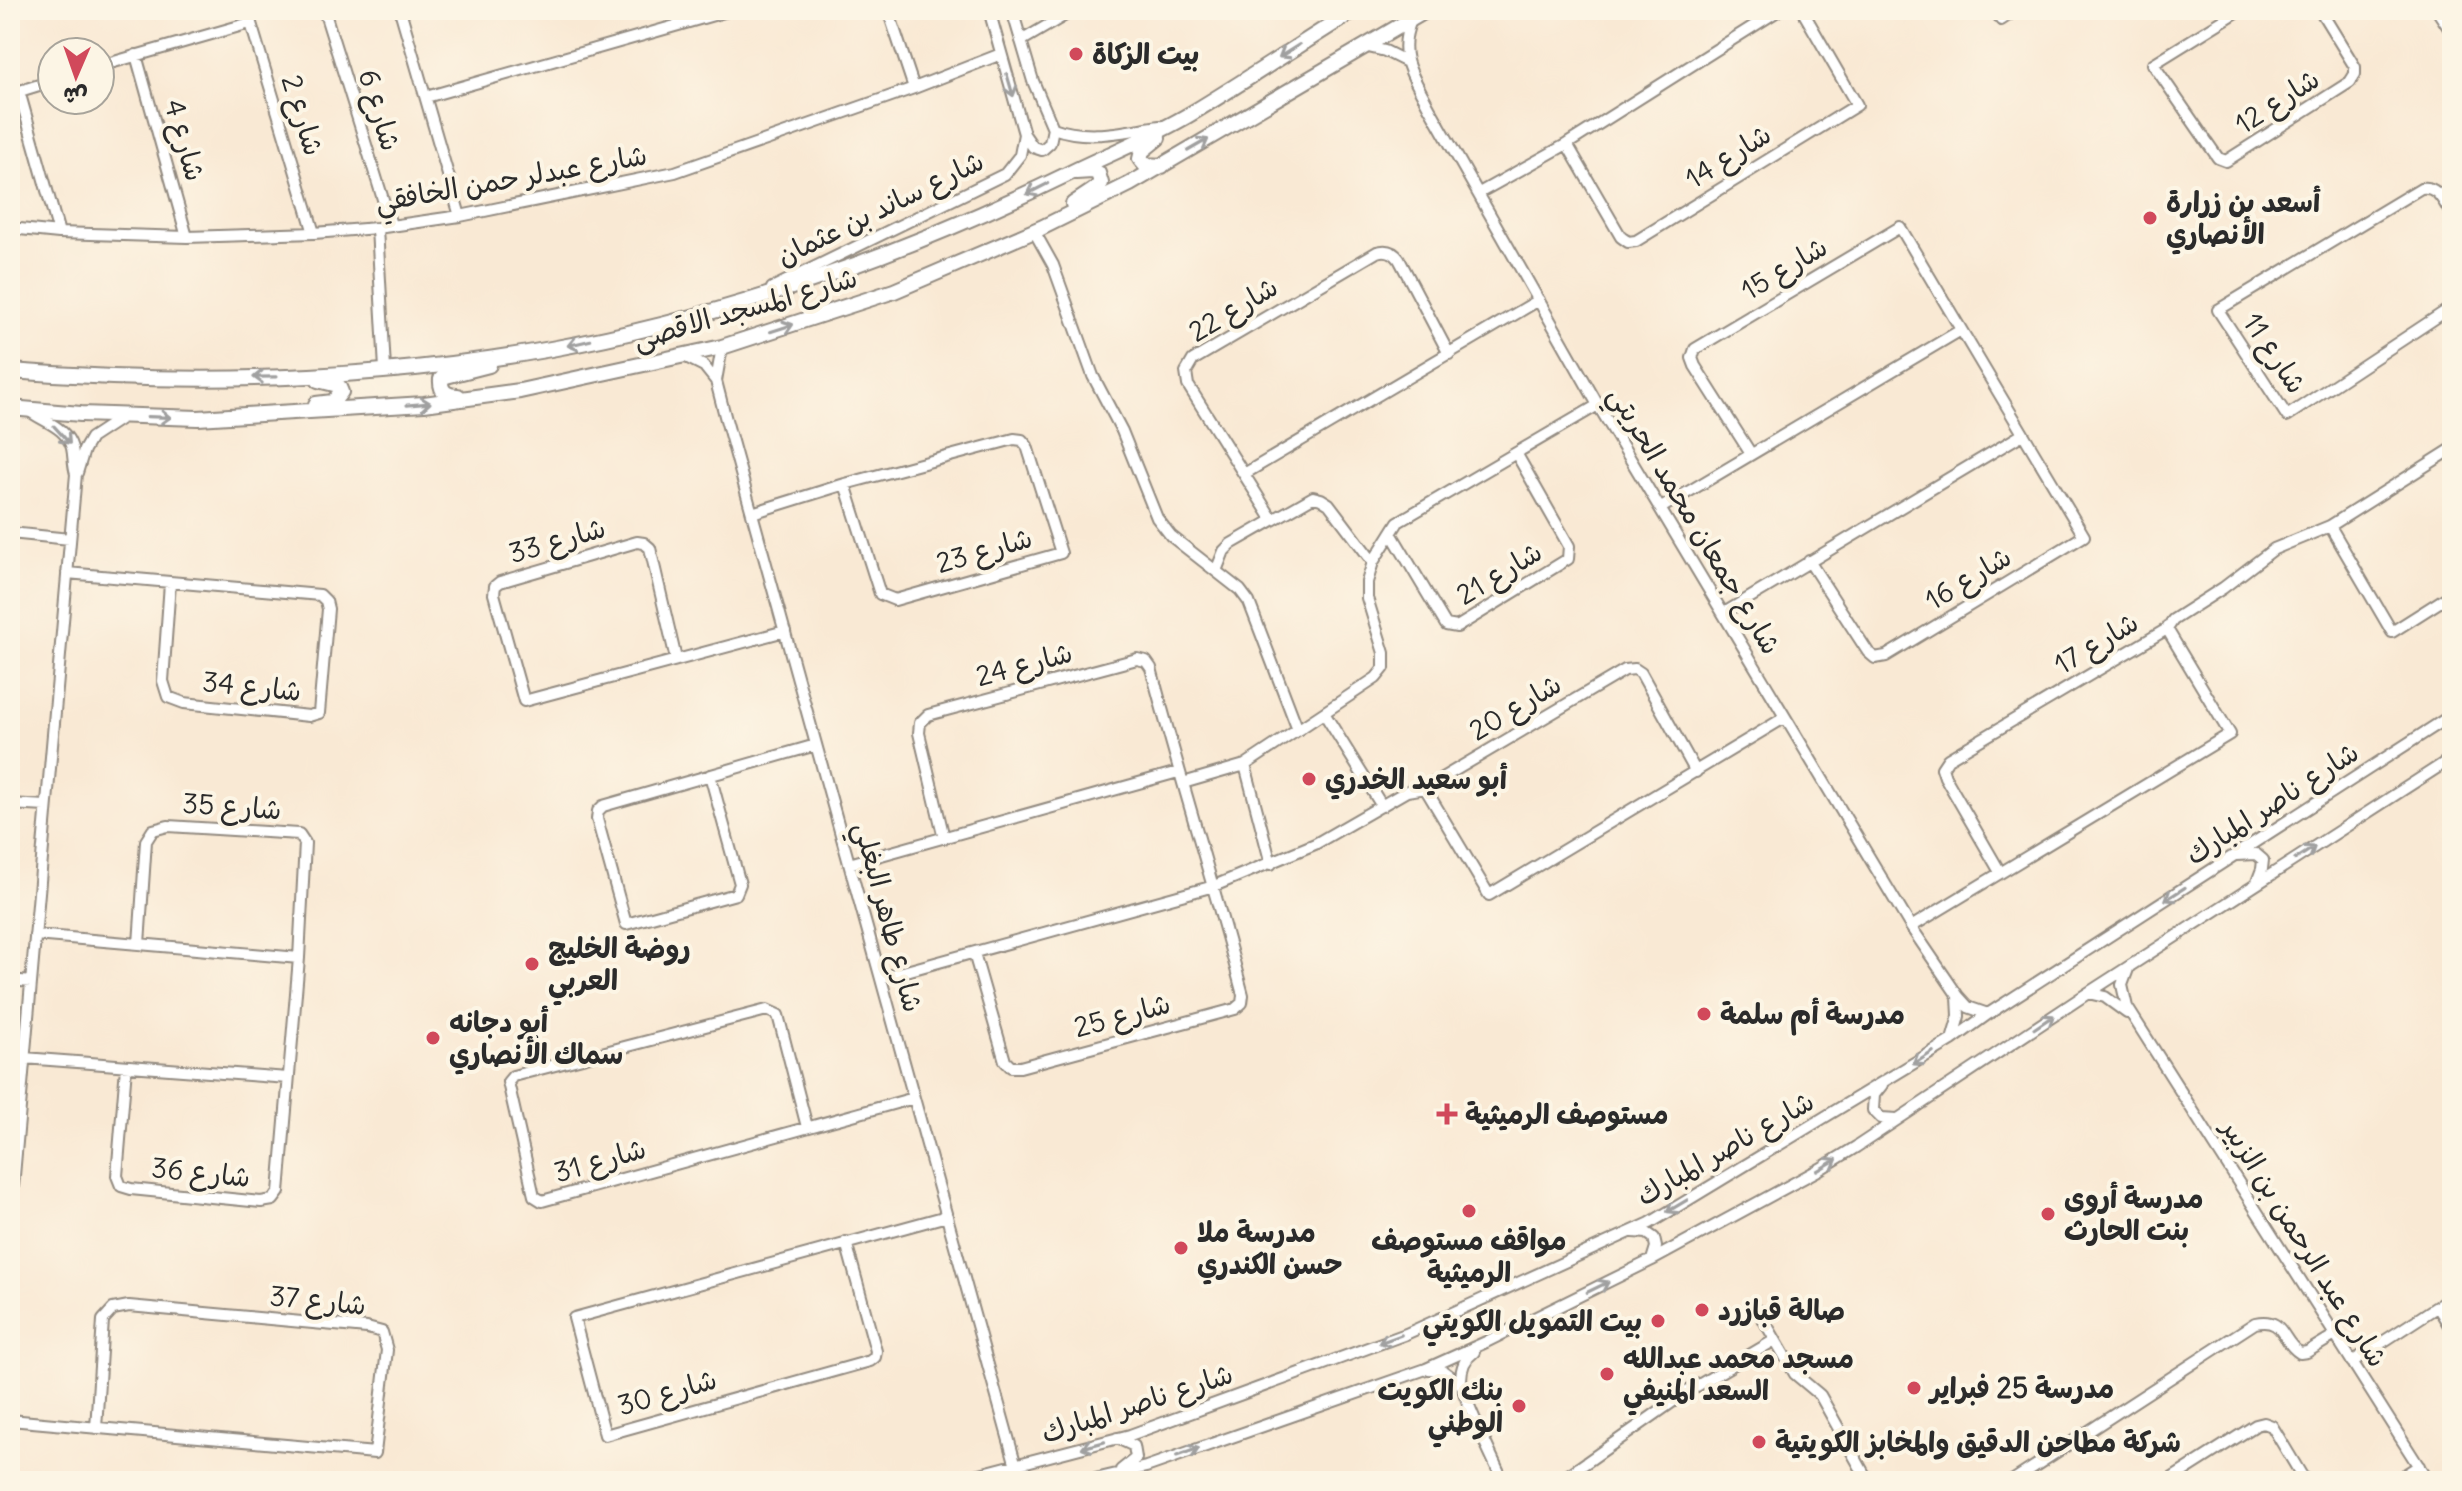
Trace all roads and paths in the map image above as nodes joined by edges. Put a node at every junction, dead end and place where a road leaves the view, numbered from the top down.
1 (247, 10) edge
2 (324, 10) edge
3 (400, 10) edge
4 (731, 10) edge
5 (888, 10) edge
6 (989, 10) edge
7 (1012, 10) edge
8 (1074, 10) edge
9 (1355, 10) edge
10 (1427, 10) edge
11 (1779, 10) edge
12 (1802, 10) edge
13 (1995, 10) edge
14 (2016, 10) edge
15 (2240, 10) edge
16 (2320, 10) edge
17 (2437, 10) edge
18 (1411, 20) junction
19 (250, 23) junction
20 (2452, 33) edge
21 (1021, 41) junction
22 (1364, 46) junction
23 (1001, 54) junction
24 (136, 55) junction
25 (116, 61) edge
26 (1405, 61) junction
27 (36, 86) edge
28 (914, 88) junction
29 (14, 92) edge
30 (426, 97) junction
31 (1191, 114) junction
32 (1170, 125) junction
33 (1053, 128) junction
34 (1024, 134) junction
35 (1567, 144) junction
36 (1163, 165) junction
37 (1071, 173) junction
38 (1479, 193) junction
39 (2452, 215) edge
40 (460, 216) junction
41 (391, 225) junction
42 (10, 228) edge
43 (377, 228) junction
44 (1038, 230) junction
45 (59, 233) junction
46 (314, 233) junction
47 (187, 237) junction
48 (749, 300) junction
49 (1539, 300) junction
50 (2452, 307) edge
51 (1961, 330) junction
52 (722, 347) junction
53 (551, 349) junction
54 (1449, 354) junction
55 (686, 357) junction
56 (385, 369) junction
57 (10, 371) edge
58 (293, 377) junction
59 (716, 381) junction
60 (1996, 390) joint
61 (489, 396) junction
62 (1598, 405) junction
63 (10, 408) edge
64 (27, 409) junction
65 (126, 415) junction
66 (228, 417) junction
67 (2023, 434) junction
68 (2452, 449) edge
69 (1516, 453) junction
70 (1751, 454) junction
71 (76, 474) junction
72 (1244, 474) junction
73 (845, 484) junction
74 (1661, 508) junction
75 (752, 513) junction
76 (1272, 519) junction
77 (2330, 526) junction
78 (10, 533) edge
79 (1391, 533) junction
80 (70, 539) junction
81 (1809, 561) junction
82 (1373, 562) junction
83 (1216, 571) junction
84 (67, 573) junction
85 (170, 583) junction
86 (2452, 594) edge
87 (1724, 613) junction
88 (2167, 629) junction
89 (785, 631) junction
90 (676, 659) junction
91 (1324, 713) junction
92 (2452, 715) edge
93 (1784, 718) junction
94 (1298, 730) junction
95 (816, 745) junction
96 (2452, 758) edge
97 (1245, 765) junction
98 (1696, 772) junction
99 (710, 775) junction
100 (1180, 778) junction
101 (1425, 788) junction
102 (10, 804) edge
103 (46, 806) junction
104 (1382, 806) junction
105 (1198, 829) joint
106 (944, 838) junction
107 (2236, 855) junction
108 (849, 864) junction
109 (1271, 864) junction
110 (2000, 872) junction
111 (2256, 884) junction
112 (1214, 886) junction
113 (1911, 927) junction
114 (35, 935) junction
115 (139, 944) junction
116 (974, 953) junction
117 (299, 958) junction
118 (2129, 967) junction
119 (881, 978) junction
120 (10, 980) edge
121 (31, 982) junction
122 (2088, 993) junction
123 (1958, 996) junction
124 (1988, 1014) junction
125 (2141, 1030) junction
126 (293, 1037) joint
127 (1952, 1040) junction
128 (24, 1058) junction
129 (126, 1067) junction
130 (288, 1078) junction
131 (1886, 1081) junction
132 (914, 1098) junction
133 (1900, 1119) junction
134 (807, 1127) junction
135 (947, 1216) junction
136 (10, 1221) edge
137 (1627, 1231) junction
138 (846, 1242) junction
139 (1652, 1260) junction
140 (2452, 1297) edge
141 (2438, 1307) junction
142 (1758, 1310) dead end
143 (2452, 1330) edge
144 (2335, 1335) junction
145 (1775, 1340) junction
146 (1486, 1342) junction
147 (2352, 1362) junction
148 (1426, 1369) junction
149 (1462, 1385) junction
150 (10, 1420) edge
151 (96, 1428) junction
152 (1117, 1438) junction
153 (1016, 1466) junction
154 (2419, 1466) junction
155 (1116, 1473) junction
156 (953, 1481) edge
157 (1087, 1481) edge
158 (1503, 1481) edge
159 (1560, 1481) edge
160 (1868, 1481) edge
161 (2012, 1481) edge
162 (2168, 1481) edge
163 (2305, 1481) edge
164 (2395, 1481) edge
165 (2428, 1481) edge

1 - 19 street, شارع 2
2 - 41 street, شارع 6
3 - 30 street
4 - 30 street
5 - 28 street
6 - 23 street
7 - 21 street
8 - 21 street
9 -> 31 main road, شارع المسجد الاقصى
10 - 18 main road, شارع المسجد الاقصى
11 - 35 street
12 - 35 street, شارع 14
13 - 14 street
15 - 16 street, شارع 12
17 - 20 street
18 - 22 main road, شارع المسجد الاقصى
18 - 26 street
19 - 24 street
19 - 46 street, شارع 2
21 - 33 street
22 - 26 street
36 -> 22 main road, شارع المسجد الاقصى
23 - 28 street, شارع عبدلر حمن الخافقي
23 -> 34 street
24 - 25 street
24 - 47 street, شارع 4
26 - 38 street, شارع جمعان محمد الحريتي
27 - 29 street
28 - 40 street, شارع عبدلر حمن الخافقي
29 - 45 street
30 - 40 street
31 - 32 main road, شارع المسجد الاقصى
31 - 36 main road
32 - 33 street
32 - 37 main road, شارع المسجد الاقصى
33 - 34 street
34 - 48 street, شارع ساند بن عثمان
35 - 38 street
36 - 44 main road, شارع المسجد الاقصى
37 - 44 main road
37 -> 48 main road, شارع المسجد الاقصى
38 - 49 street, شارع جمعان محمد الحريتي
39 - 50 street, شارع 11
40 - 41 street, شارع عبدلر حمن الخافقي
41 - 43 street, شارع عبدلر حمن الخافقي
42 - 45 street, شارع عبدلر حمن الخافقي
43 - 46 street, شارع عبدلر حمن الخافقي
43 - 56 street
52 -> 44 main road, شارع المسجد الاقصى
44 - 83 street
45 - 47 street, شارع عبدلر حمن الخافقي
46 - 47 street, شارع عبدلر حمن الخافقي
48 -> 53 main road, شارع المسجد الاقصى
49 - 54 street
49 - 62 street, شارع جمعان محمد الحريتي
51 - 60 street, شارع 15
51 - 70 street
51 - 70 street, شارع 15
52 - 55 main road, شارع المسجد الاقصى
52 - 59 street, شارع طاهر البغلي
53 - 56 main road, شارع المسجد الاقصى
53 - 61 main road
54 - 72 street
54 - 72 street, شارع 22
55 - 59 street
55 - 61 main road, شارع المسجد الاقصى
56 - 58 main road, شارع المسجد الاقصى
58 -> 57 main road, شارع المسجد الاقصى
58 - 66 main road
59 - 75 street, شارع طاهر البغلي
60 - 67 street, شارع 16
66 -> 61 main road, شارع المسجد الاقصى
62 - 69 street
62 - 74 street, شارع جمعان محمد الحريتي
63 - 64 main road, شارع المسجد الاقصى
64 - 65 main road, شارع المسجد الاقصى
64 -> 71 street
65 -> 66 main road, شارع المسجد الاقصى
65 - 71 street
67 - 81 street
67 - 81 street, شارع 16
68 - 77 street
69 - 79 street
69 - 79 street, شارع 21
70 - 74 street
71 - 80 street
72 - 76 street
73 - 73 street, شارع 23
73 - 75 street, شارع 23
74 - 87 street, شارع جمعان محمد الحريتي
75 - 89 street, شارع طاهر البغلي
76 - 82 street
76 - 83 street
77 - 86 street
77 - 88 street
78 - 80 street
79 - 82 street
80 - 84 street
81 - 87 street
82 - 91 street
83 - 94 street
84 - 85 street, شارع 34
84 - 103 street
85 - 85 street, شارع 34
87 - 93 street, شارع جمعان محمد الحريتي
88 - 110 street, شارع 17
88 - 110 street, شارع 17
89 - 90 street, شارع 33
89 - 95 street, شارع طاهر البغلي
90 - 90 street, شارع 33
91 - 94 street
91 - 104 street
92 - 107 street, شارع ناصر المبارك
93 - 98 street
93 - 113 street, شارع جمعان محمد الحريتي
94 - 97 street
95 - 99 street
95 - 108 street, شارع طاهر البغلي
111 -> 96 street, شارع ناصر المبارك
97 - 100 street
97 - 109 street
98 - 101 street, شارع 20
98 - 101 street
99 - 99 street
100 - 105 street, شارع 24
100 - 106 street
100 - 106 street, شارع 24
101 - 104 street
102 - 103 street
103 - 114 street
104 - 109 street
105 - 112 street, شارع 25
106 - 108 street
107 - 111 street
107 -> 124 street, شارع ناصر المبارك
108 - 119 street, شارع طاهر البغلي
109 - 112 street
110 - 113 street, شارع 17
111 - 118 street, شارع ناصر المبارك
112 - 116 street
112 - 116 street, شارع 25
113 - 123 street, شارع جمعان محمد الحريتي
114 - 115 street
114 - 121 street
115 - 117 street
115 - 117 street, شارع 35
116 - 119 street
117 - 126 street, شارع 35
118 - 122 street, شارع ناصر المبارك
118 - 125 street, شارع عبد الرحمن بن الزبير
119 - 132 street, شارع طاهر البغلي
120 - 121 street
121 - 128 street
122 - 125 street, شارع عبد الرحمن بن الزبير
133 -> 122 street, شارع ناصر المبارك
123 - 124 street, شارع جمعان محمد الحريتي
123 - 127 street
124 - 127 street, شارع ناصر المبارك
125 - 144 street, شارع عبد الرحمن بن الزبير
126 - 130 street, شارع 36
127 -> 131 street, شارع ناصر المبارك
128 - 129 street
128 - 136 street
129 - 130 street
129 - 130 street, شارع 36
131 - 133 street
131 -> 137 street, شارع ناصر المبارك
132 - 134 street, شارع 31
132 - 135 street, شارع طاهر البغلي
139 -> 133 street, شارع ناصر المبارك
134 - 134 street, شارع 31
135 - 138 street, شارع 30
135 - 153 street, شارع طاهر البغلي
137 - 139 street
137 -> 152 street, شارع ناصر المبارك
138 - 138 street, شارع 30
146 -> 139 street, شارع ناصر المبارك
140 - 141 street
141 - 143 street
141 - 147 street
142 - 145 street
144 - 147 street, شارع عبد الرحمن بن الزبير
144 - 161 street
145 - 159 street
145 - 160 street
146 - 148 street, شارع ناصر المبارك
146 - 149 street
147 - 154 street, شارع عبد الرحمن بن الزبير
148 - 149 street
155 -> 148 street, شارع ناصر المبارك
149 - 158 street
150 - 151 street, شارع 37
151 - 151 street, شارع 37
152 -> 153 street, شارع ناصر المبارك
152 - 155 street
153 - 156 street, شارع ناصر المبارك
154 - 164 street
154 - 165 street, شارع عبد الرحمن بن الزبير
155 - 157 street, شارع ناصر المبارك
162 - 163 street

